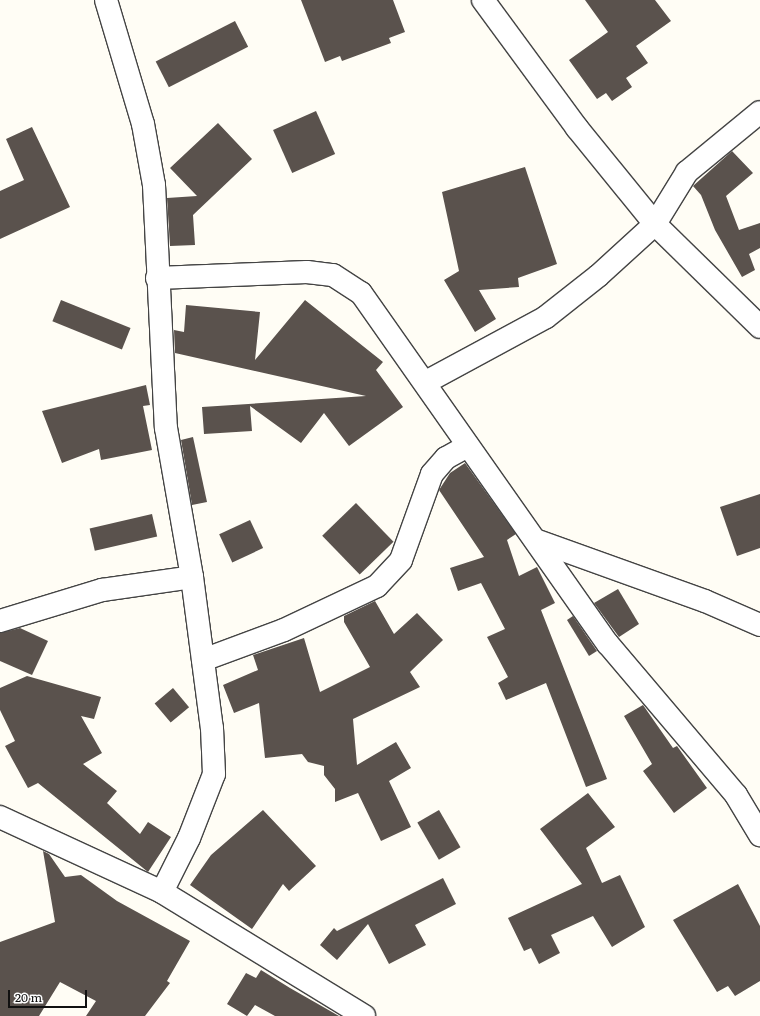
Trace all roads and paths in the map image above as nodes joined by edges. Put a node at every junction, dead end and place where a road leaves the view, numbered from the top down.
1 (106, 0) edge
2 (483, 0) edge
3 (760, 112) edge
4 (655, 224) junction
5 (157, 278) junction
6 (760, 327) edge
7 (426, 382) junction
8 (468, 446) junction
9 (538, 541) junction
10 (192, 577) junction
11 (0, 621) edge
12 (760, 625) edge
13 (203, 660) junction
14 (0, 817) edge
15 (760, 835) edge
16 (162, 892) junction
17 (364, 1016) edge

1 - 5 street
2 - 4 street
3 - 4 street
4 - 6 street
4 - 7 street
5 - 7 street
5 - 10 street
7 - 8 street
8 - 9 street
8 - 13 street
9 - 12 street
9 - 15 street
10 - 11 street
10 - 13 street
13 - 16 street
14 - 16 street
16 - 17 street

